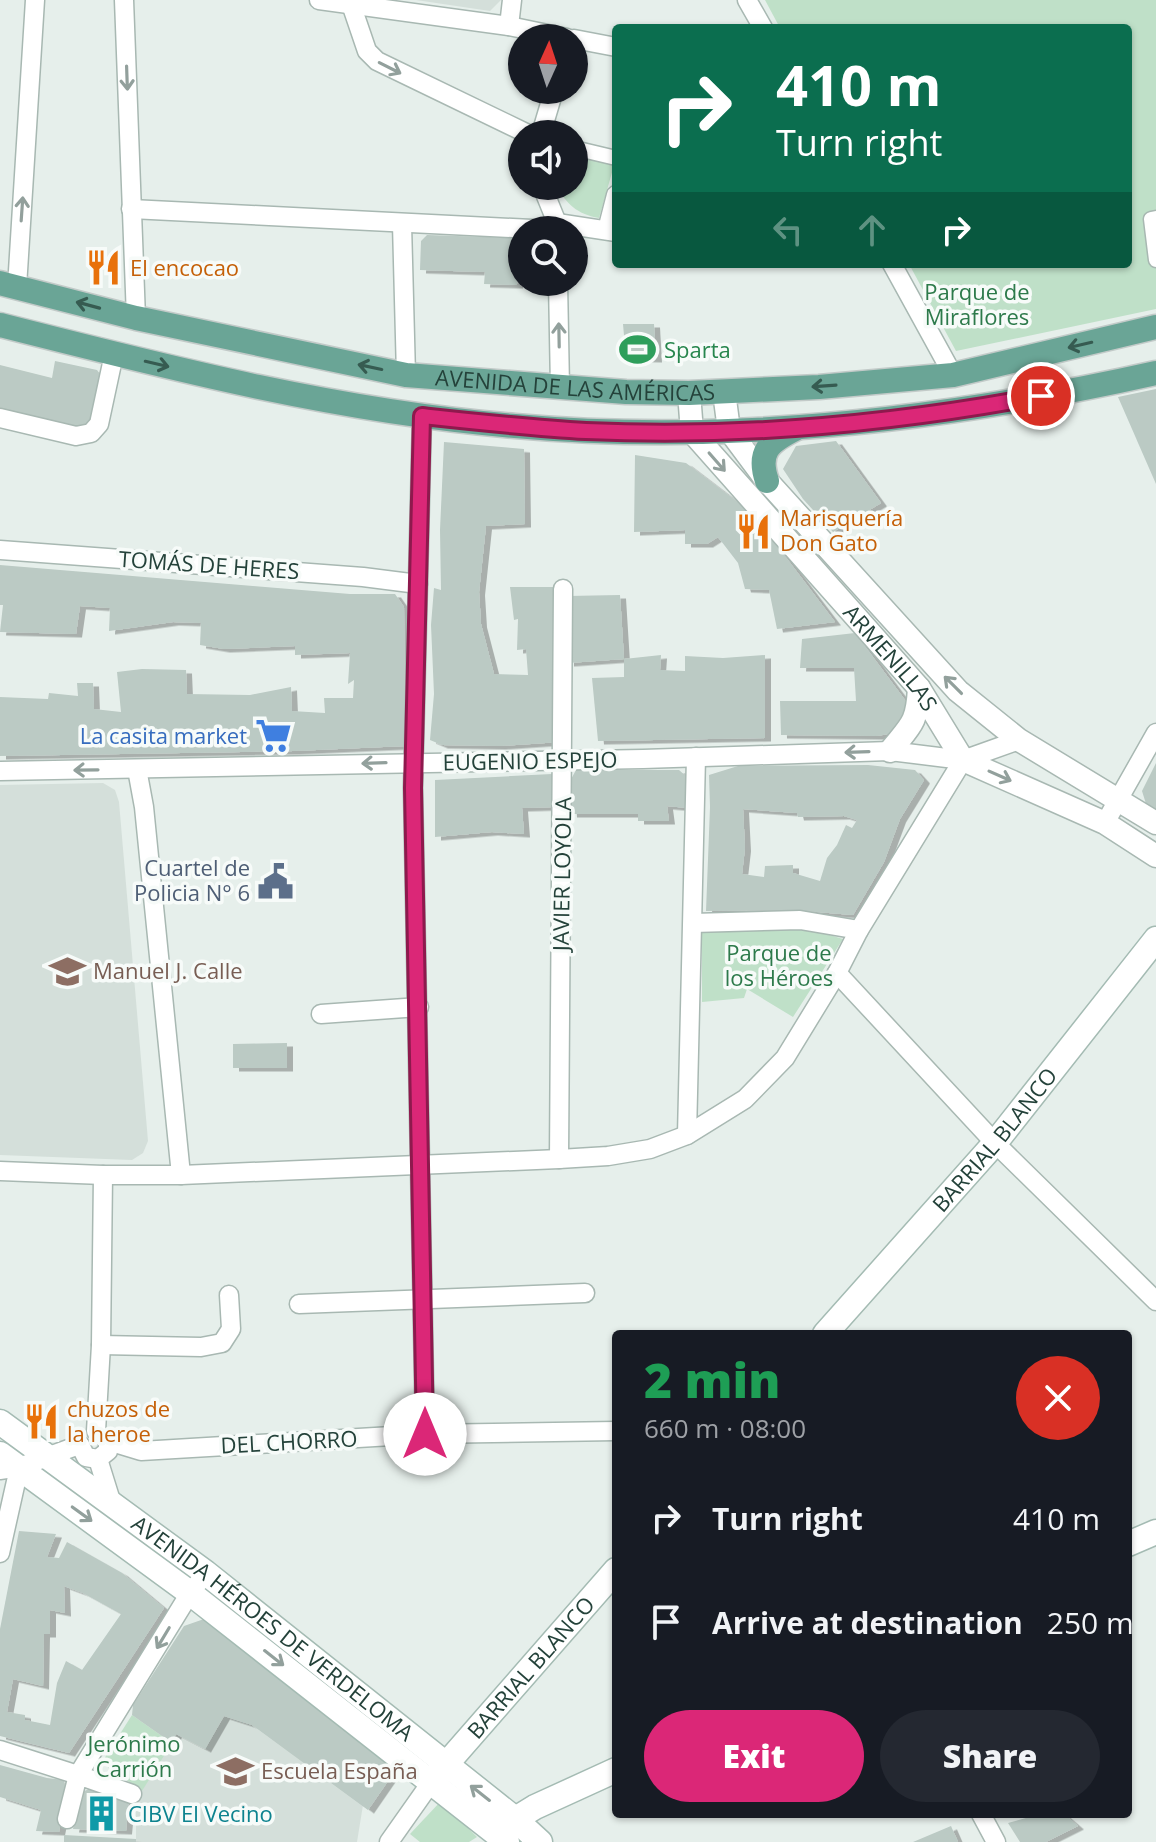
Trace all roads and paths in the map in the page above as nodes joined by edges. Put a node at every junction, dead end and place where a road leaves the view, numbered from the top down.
1 (35, 0) edge
2 (124, 0) edge
3 (319, 0) edge
4 (512, 0) edge
5 (747, 0) edge
6 (351, 4) junction
7 (509, 24) edge
8 (761, 24) edge
9 (508, 26) edge
10 (588, 42) edge
11 (612, 46) edge
12 (508, 124) edge
13 (588, 151) edge
14 (612, 157) edge
15 (131, 209) junction
16 (1156, 218) edge
17 (402, 224) junction
18 (508, 228) edge
19 (588, 229) edge
20 (612, 231) edge
21 (1156, 260) edge
22 (894, 268) edge
23 (9, 285) edge
24 (558, 296) edge
25 (136, 318) junction
26 (0, 325) edge
27 (1156, 327) edge
28 (114, 354) junction
29 (1156, 373) edge
30 (406, 375) junction
31 (953, 375) junction
32 (560, 388) junction
33 (724, 392) junction
34 (689, 393) junction
35 (422, 416) junction
36 (0, 418) edge
37 (798, 428) junction
38 (729, 430) junction
39 (692, 432) junction
40 (767, 481) junction
41 (0, 550) edge
42 (418, 584) junction
43 (563, 589) dead end
44 (919, 688) junction
45 (1156, 733) edge
46 (1019, 740) junction
47 (890, 751) junction
48 (696, 757) junction
49 (963, 760) junction
50 (563, 761) junction
51 (416, 762) junction
52 (137, 769) junction
53 (0, 771) edge
54 (1118, 799) junction
55 (1105, 823) junction
56 (1156, 823) edge
57 (1156, 856) edge
58 (693, 923) junction
59 (859, 930) junction
60 (1156, 939) edge
61 (837, 973) junction
62 (419, 1007) junction
63 (321, 1014) dead end
64 (687, 1135) junction
65 (995, 1143) junction
66 (559, 1159) junction
67 (421, 1164) junction
68 (0, 1171) edge
69 (103, 1175) junction
70 (181, 1175) junction
71 (585, 1293) dead end
72 (229, 1295) dead end
73 (424, 1298) junction
74 (1156, 1301) edge
75 (299, 1304) dead end
76 (829, 1330) edge
77 (101, 1345) junction
78 (0, 1422) edge
79 (612, 1431) edge
80 (425, 1434) junction
81 (102, 1436) junction
82 (80, 1445) junction
83 (45, 1456) junction
84 (98, 1459) junction
85 (6, 1464) edge
86 (112, 1504) junction
87 (1156, 1532) edge
88 (1132, 1542) edge
89 (0, 1553) edge
90 (206, 1573) junction
91 (612, 1575) edge
92 (190, 1593) junction
93 (0, 1750) edge
94 (612, 1772) edge
95 (439, 1774) junction
96 (78, 1775) junction
97 (132, 1794) dead end
98 (983, 1818) edge
99 (67, 1819) dead end
100 (506, 1831) edge
101 (393, 1835) edge
102 (411, 1842) edge
103 (540, 1842) edge
104 (996, 1842) edge

23 -> 1 street
2 -> 15 street
3 - 6 street
4 - 7 street
5 - 8 street
6 - 9 street
6 -> 12 street
10 - 11 street
13 - 14 street
15 - 17 street
15 - 25 street
16 - 21 street
17 - 18 street
17 - 30 street
19 - 20 street
22 - 31 street
25 -> 23 main road, AVENIDA DE LAS AMÉRICAS
32 -> 24 street
30 -> 25 main road, AVENIDA DE LAS AMÉRICAS
26 - 28 main road, AVENIDA DE LAS AMÉRICAS
27 -> 31 main road, AVENIDA DE LAS AMÉRICAS
28 -> 35 main road, AVENIDA DE LAS AMÉRICAS
28 - 36 street
29 - 37 main road, AVENIDA DE LAS AMÉRICAS
30 - 32 main road, AVENIDA DE LAS AMÉRICAS
31 -> 33 main road, AVENIDA DE LAS AMÉRICAS
32 - 34 main road, AVENIDA DE LAS AMÉRICAS
33 - 34 main road, AVENIDA DE LAS AMÉRICAS
33 - 38 street, ARMENILLAS
34 - 39 street
35 - 39 main road, AVENIDA DE LAS AMÉRICAS
35 - 42 street
37 - 38 main road, AVENIDA DE LAS AMÉRICAS
37 - 40 main road
38 - 39 main road, AVENIDA DE LAS AMÉRICAS
38 - 40 street, ARMENILLAS
39 -> 44 street, ARMENILLAS
46 -> 40 street, ARMENILLAS
41 - 42 street, TOMÁS DE HERES
42 - 51 street
43 - 50 street, JAVIER LOYOLA
44 - 47 street
44 - 49 street, ARMENILLAS
45 - 54 street
46 - 49 street
46 - 54 street, ARMENILLAS
47 -> 48 street, EUGENIO ESPEJO
47 - 49 street, EUGENIO ESPEJO
48 - 50 street, EUGENIO ESPEJO
48 - 58 street
49 -> 55 street
49 - 59 street
50 - 51 street, EUGENIO ESPEJO
50 - 66 street, JAVIER LOYOLA
51 -> 52 street, EUGENIO ESPEJO
51 - 62 street
52 -> 53 street, EUGENIO ESPEJO
52 - 70 street
54 - 55 street
54 - 56 street, ARMENILLAS
55 - 57 street
58 - 59 street
58 - 64 street
59 - 61 street
60 - 65 main road, BARRIAL BLANCO
61 - 64 street
61 - 65 street
62 - 63 street
62 - 67 street
64 - 66 street
65 - 74 street
65 - 76 main road, BARRIAL BLANCO
66 - 67 street
67 - 70 street
67 - 73 street
68 - 69 street
69 - 70 street
69 - 77 street
71 - 73 street
72 - 77 street
73 - 75 street
73 - 80 street
77 - 81 street
78 - 83 main road, AVENIDA HÉROES DE VERDELOMA
79 - 80 street, DEL CHORRO
80 - 81 street, DEL CHORRO
81 - 82 street
81 - 84 street
82 - 83 street
82 - 84 street
83 - 85 street
83 - 86 main road, AVENIDA HÉROES DE VERDELOMA
84 - 86 street
85 - 89 street
85 -> 92 main road, AVENIDA HÉROES DE VERDELOMA
86 - 90 main road, AVENIDA HÉROES DE VERDELOMA
87 - 88 main road
90 - 92 street
90 - 95 main road, AVENIDA HÉROES DE VERDELOMA
91 - 95 main road, BARRIAL BLANCO
92 -> 95 main road, AVENIDA HÉROES DE VERDELOMA
92 -> 96 street
93 - 96 street
94 - 100 main road
95 - 100 main road, AVENIDA HÉROES DE VERDELOMA
95 - 101 street
96 - 97 street
96 - 99 street
98 - 104 street
100 - 103 main road, AVENIDA HÉROES DE VERDELOMA
101 - 102 street

